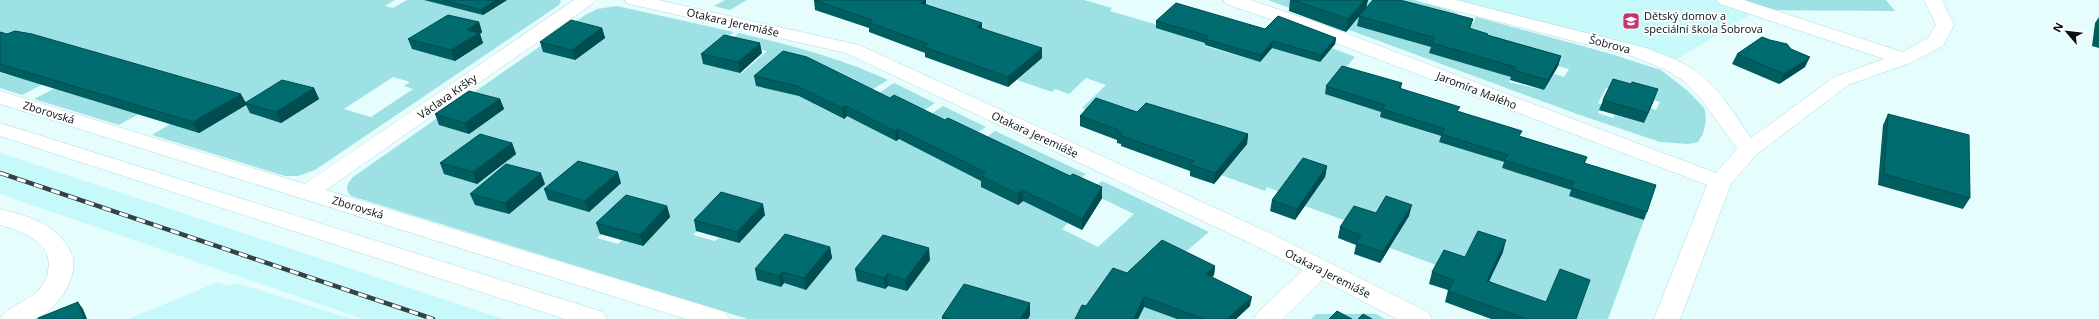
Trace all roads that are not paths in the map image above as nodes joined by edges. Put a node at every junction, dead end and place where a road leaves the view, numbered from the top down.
1 (586, 0) edge
2 (634, 0) edge
3 (1232, 0) edge
4 (1435, 0) edge
5 (1726, 0) edge
6 (1934, 0) edge
7 (1903, 59) junction
8 (0, 97) edge
9 (0, 129) edge
10 (1748, 150) junction
11 (1720, 182) junction
12 (308, 192) junction
13 (0, 217) edge
14 (1320, 268) junction
15 (13, 319) edge
16 (594, 319) edge
17 (716, 319) edge
18 (1267, 319) edge
19 (1419, 319) edge
20 (1667, 319) edge

1 - 12 street, Václava Kršky
2 - 14 street, Otakara Jeremiáše
3 - 11 street, Jaromíra Malého
4 - 10 street, Šobrova
5 - 7 street
6 - 7 street
7 - 10 street
8 - 12 street, Zborovská
9 - 16 street
10 - 11 street
11 - 20 street
12 - 17 street, Zborovská
13 - 15 street
14 - 18 street
14 - 19 street, Otakara Jeremiáše

